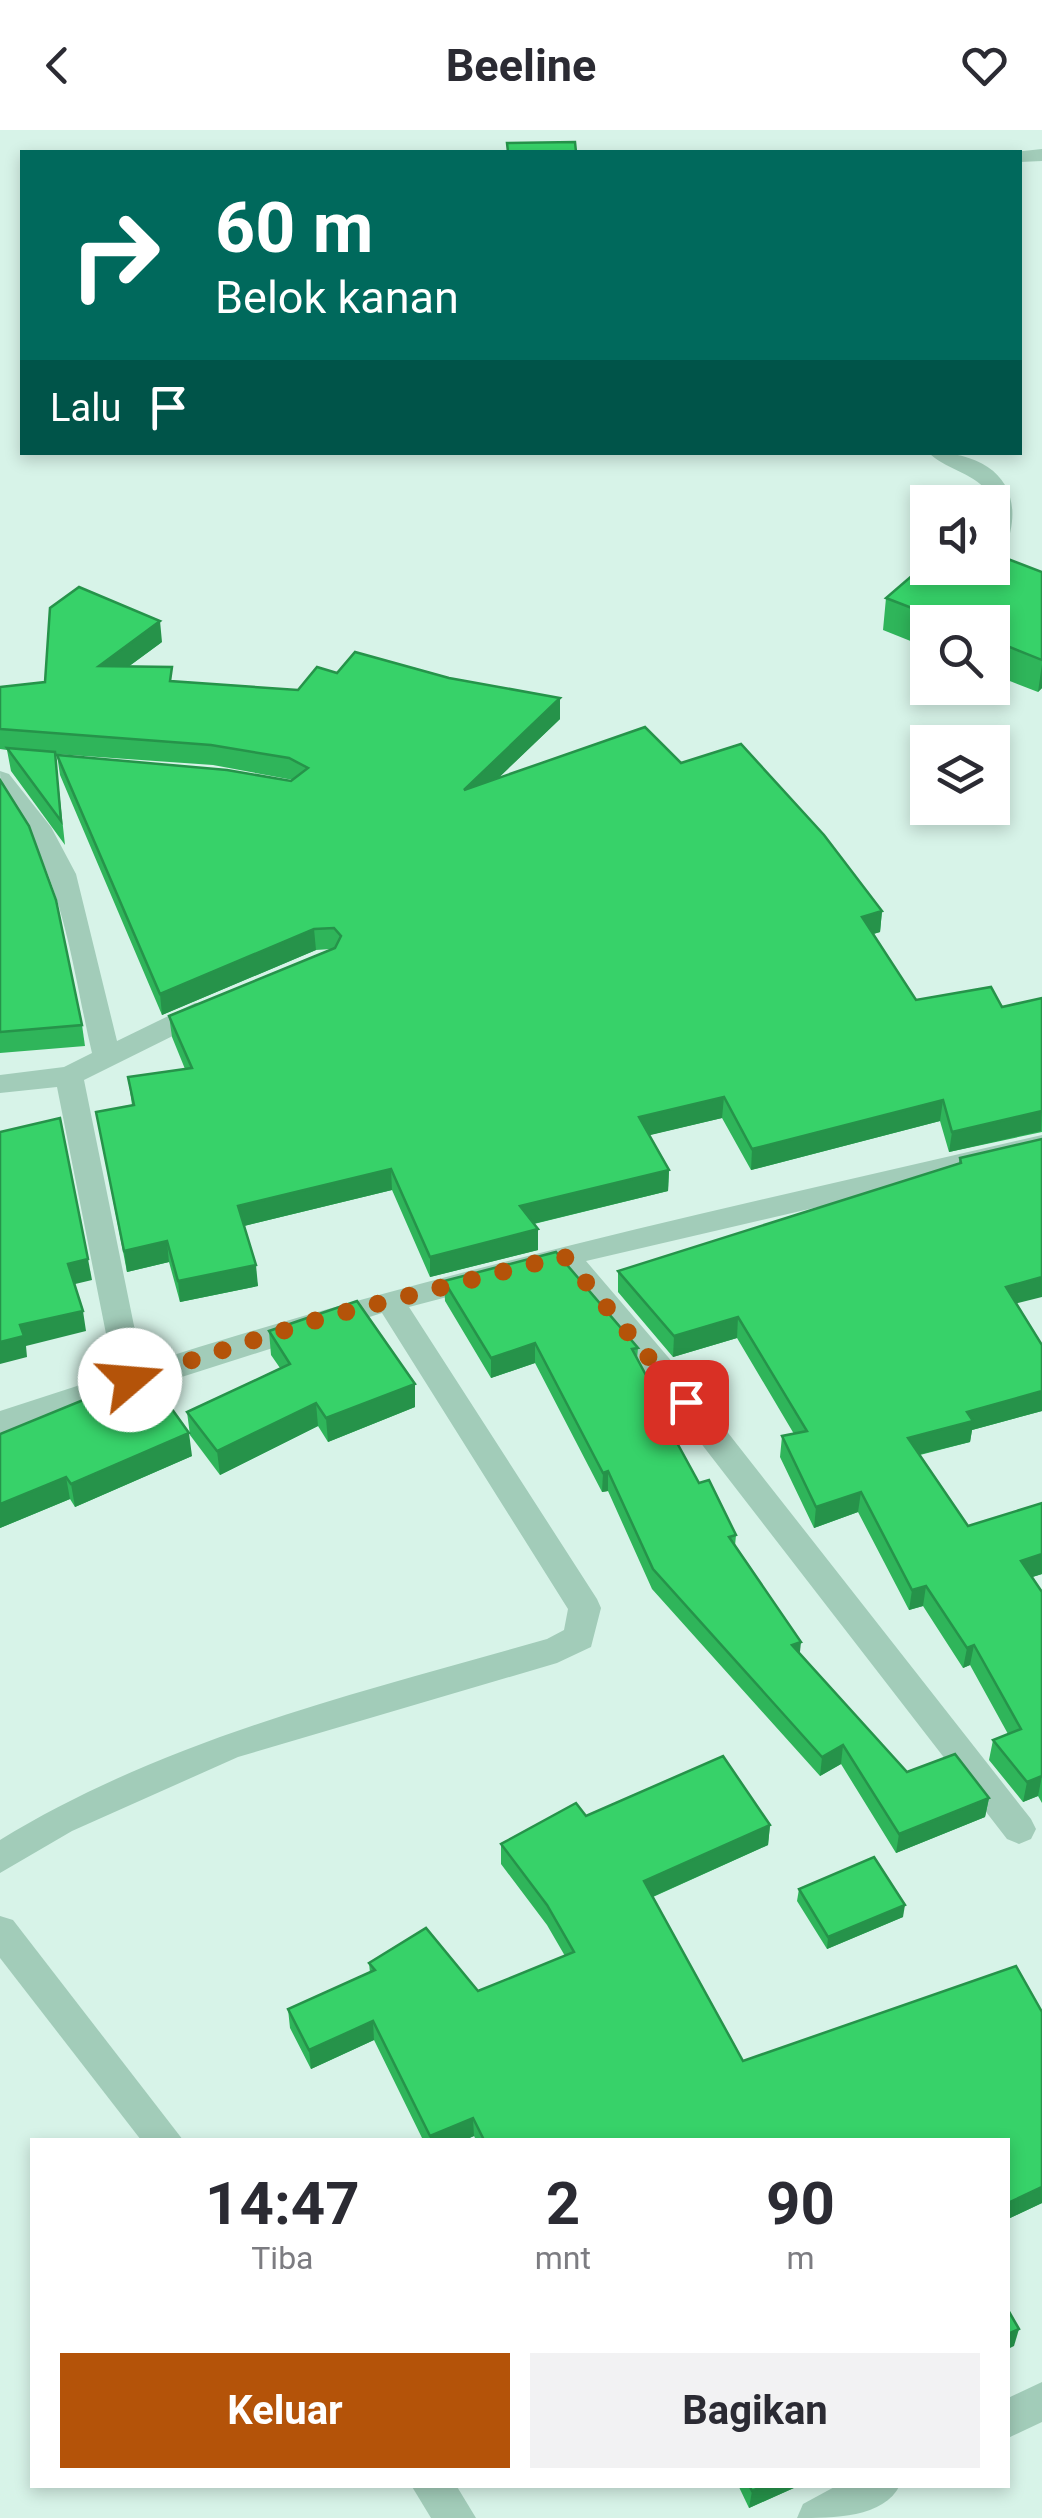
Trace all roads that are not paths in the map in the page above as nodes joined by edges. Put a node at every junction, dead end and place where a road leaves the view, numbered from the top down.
1 (945, 455) edge
2 (1042, 588) edge
3 (6, 766) edge
4 (236, 996) edge
5 (106, 1057) junction
6 (69, 1076) junction
7 (0, 1084) edge
8 (1042, 1146) edge
9 (564, 1256) junction
10 (390, 1301) junction
11 (130, 1380) junction
12 (0, 1423) edge
13 (1019, 1829) dead end
14 (0, 1858) edge
15 (0, 1932) edge
16 (162, 2138) edge
17 (1042, 2401) edge
18 (1010, 2418) edge
19 (434, 2488) edge
20 (874, 2488) edge
21 (456, 2518) edge
22 (817, 2518) edge

1 - 2 street
3 - 5 street
4 - 5 street
5 - 6 street
6 - 7 street
6 - 11 street
8 - 9 street
9 - 10 street
9 - 13 street
10 - 11 street
10 - 14 street
11 - 12 street
15 - 16 street
17 - 18 street
19 - 21 street
20 - 22 street

